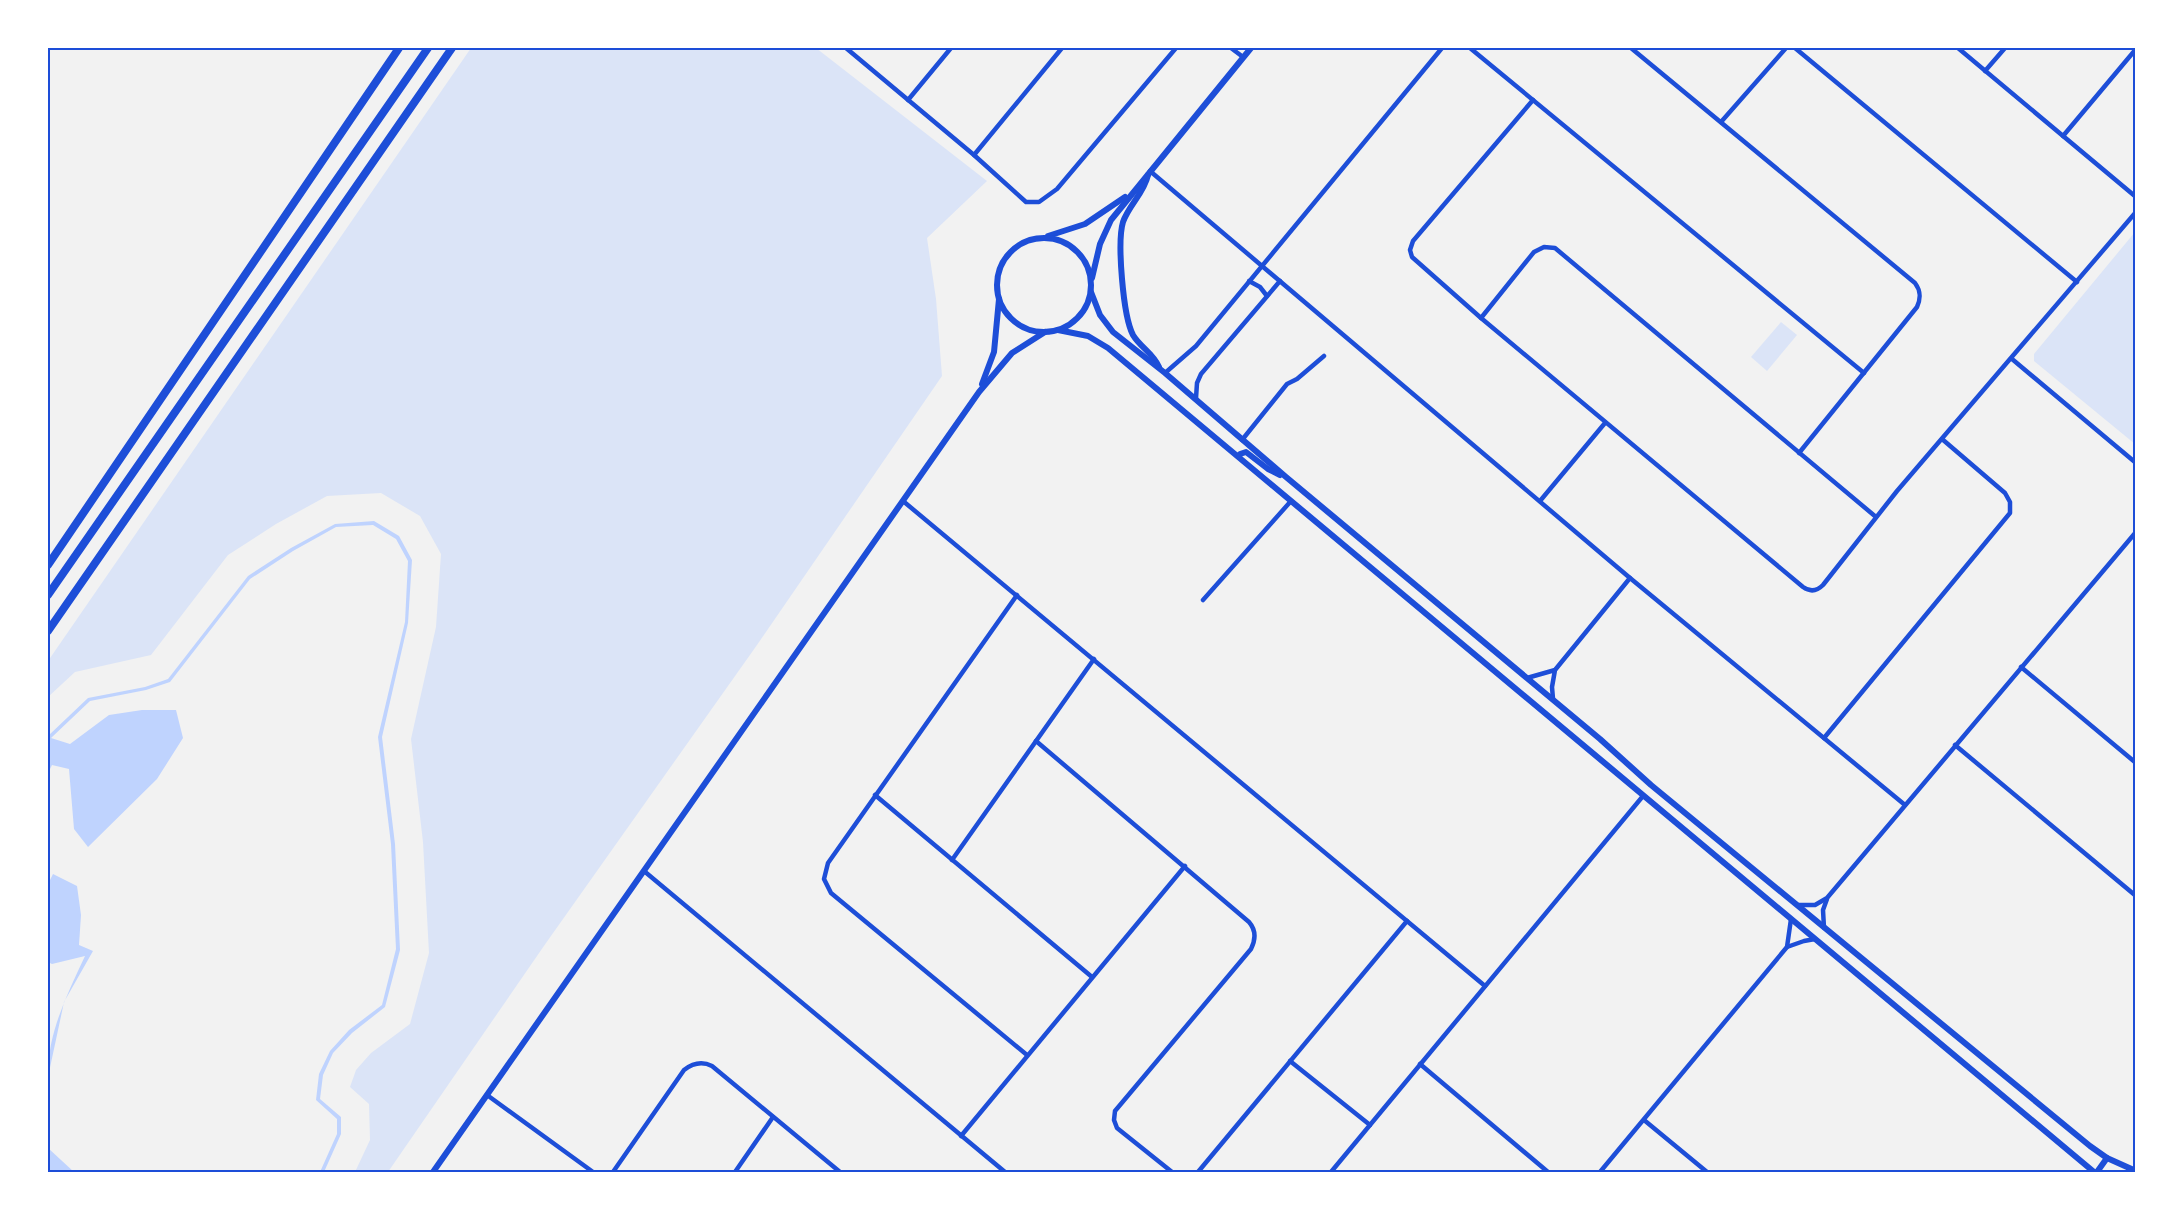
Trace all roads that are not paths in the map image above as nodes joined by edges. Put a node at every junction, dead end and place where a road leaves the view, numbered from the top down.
1 (399, 48) edge
2 (428, 48) edge
3 (452, 48) edge
4 (846, 48) edge
5 (951, 48) edge
6 (1062, 48) edge
7 (1176, 48) edge
8 (1231, 48) edge
9 (1251, 48) edge
10 (1442, 48) edge
11 (1470, 48) edge
12 (1631, 48) edge
13 (1786, 48) edge
14 (1795, 48) edge
15 (1958, 48) edge
16 (2005, 48) edge
17 (2136, 48) edge
18 (1243, 57) junction
19 (1985, 71) junction
20 (908, 100) junction
21 (1533, 100) junction
22 (1721, 122) junction
23 (2063, 136) junction
24 (974, 155) junction
25 (1149, 172) junction
26 (1134, 190) junction
27 (2136, 197) edge
28 (2136, 212) edge
29 (1044, 238) junction
30 (1262, 265) junction
31 (1249, 281) junction
32 (1280, 281) junction
33 (1091, 282) junction
34 (2077, 282) junction
35 (1091, 292) junction
36 (999, 296) junction
37 (1267, 296) junction
38 (1480, 318) junction
39 (1058, 330) junction
40 (1045, 332) junction
41 (1324, 356) dead end
42 (2012, 359) junction
43 (1159, 368) junction
44 (1165, 373) junction
45 (1864, 373) junction
46 (979, 392) junction
47 (1196, 398) junction
48 (1605, 423) junction
49 (1942, 439) junction
50 (1242, 440) junction
51 (1799, 453) junction
52 (1239, 457) junction
53 (2136, 463) edge
54 (1286, 477) junction
55 (904, 501) junction
56 (1291, 501) junction
57 (1540, 501) junction
58 (1876, 518) junction
59 (2136, 532) edge
60 (48, 565) edge
61 (1630, 578) junction
62 (48, 595) edge
63 (1017, 595) junction
64 (1203, 600) dead end
65 (48, 631) edge
66 (1094, 659) junction
67 (2021, 666) junction
68 (1555, 670) junction
69 (1527, 678) junction
70 (1553, 699) junction
71 (1824, 738) junction
72 (1036, 741) junction
73 (1955, 744) junction
74 (2136, 763) edge
75 (876, 795) junction
76 (1643, 796) junction
77 (1905, 805) junction
78 (952, 860) junction
79 (1185, 866) junction
80 (644, 871) junction
81 (2136, 896) edge
82 (1827, 898) junction
83 (1795, 904) junction
84 (1791, 920) junction
85 (1406, 921) junction
86 (1824, 930) junction
87 (1815, 939) junction
88 (1787, 947) junction
89 (1092, 977) junction
90 (1485, 986) junction
91 (1027, 1055) junction
92 (1290, 1061) junction
93 (1420, 1064) junction
94 (487, 1095) junction
95 (773, 1117) junction
96 (1644, 1120) junction
97 (1370, 1124) junction
98 (961, 1136) junction
99 (2107, 1158) junction
100 (2136, 1171) edge
101 (433, 1172) edge
102 (593, 1172) edge
103 (613, 1172) edge
104 (735, 1172) edge
105 (840, 1172) edge
106 (1005, 1172) edge
107 (1172, 1172) edge
108 (1198, 1172) edge
109 (1331, 1172) edge
110 (1548, 1172) edge
111 (1600, 1172) edge
112 (1707, 1172) edge
113 (2096, 1172) edge

1 - 60 highway
2 - 62 highway
3 - 65 highway
4 - 20 street
5 - 20 street
6 - 24 street
7 - 24 street
8 - 18 street
9 - 18 main road
10 - 30 street
11 - 21 street
12 - 22 street
13 - 22 street
14 - 34 street
15 - 19 street
16 - 19 street
17 - 23 street
18 - 25 main road
19 - 23 street
20 - 24 street
21 - 38 street
21 - 45 street
22 - 45 street
23 - 27 street
25 - 26 main road
25 - 30 street
25 - 43 main road
26 - 29 main road
26 - 33 main road
28 - 34 street
29 - 33 main road
29 - 36 main road
30 - 31 street
30 - 32 street
31 - 37 street
31 - 44 street
32 - 37 street
32 - 57 street
33 - 35 main road
34 - 42 street
35 - 39 main road
35 - 43 main road
36 - 40 main road
36 - 46 main road
37 - 47 street
38 - 48 street
38 - 51 street
39 - 40 main road
39 - 52 main road
40 - 46 main road
41 - 50 street
42 - 49 street
42 - 53 street
43 - 44 main road
44 - 47 main road
45 - 51 street
46 - 55 main road
47 - 50 main road
48 - 57 street
48 - 58 street
49 - 58 street
49 - 71 street
50 - 54 main road
51 - 58 street
52 - 54 main road
52 - 56 main road
54 - 69 main road
55 - 63 street
55 - 80 main road
56 - 64 street
56 - 76 main road
57 - 61 street
59 - 67 street
61 - 68 street
61 - 71 street
63 - 66 street
63 - 75 street
66 - 72 street
66 - 85 street
67 - 73 street
67 - 74 street
68 - 69 street
68 - 70 street
69 - 70 main road
70 - 83 main road
71 - 77 street
72 - 78 street
72 - 79 street
73 - 77 street
73 - 81 street
75 - 78 street
75 - 91 street
76 - 84 main road
76 - 90 street
77 - 82 street
78 - 89 street
79 - 89 street
79 - 107 street
80 - 94 main road
80 - 98 street
82 - 83 street
82 - 86 street
83 - 86 main road
84 - 87 main road
84 - 88 street
85 - 90 street
85 - 92 street
86 - 99 main road
87 - 88 street
87 - 113 main road
88 - 96 street
89 - 91 street
90 - 93 street
91 - 98 street
92 - 97 street
92 - 108 street
93 - 97 street
93 - 110 street
94 - 101 main road
94 - 102 street
95 - 103 street
95 - 104 street
95 - 105 street
96 - 111 street
96 - 112 street
97 - 109 street
98 - 106 street
99 - 100 main road
99 - 113 main road

